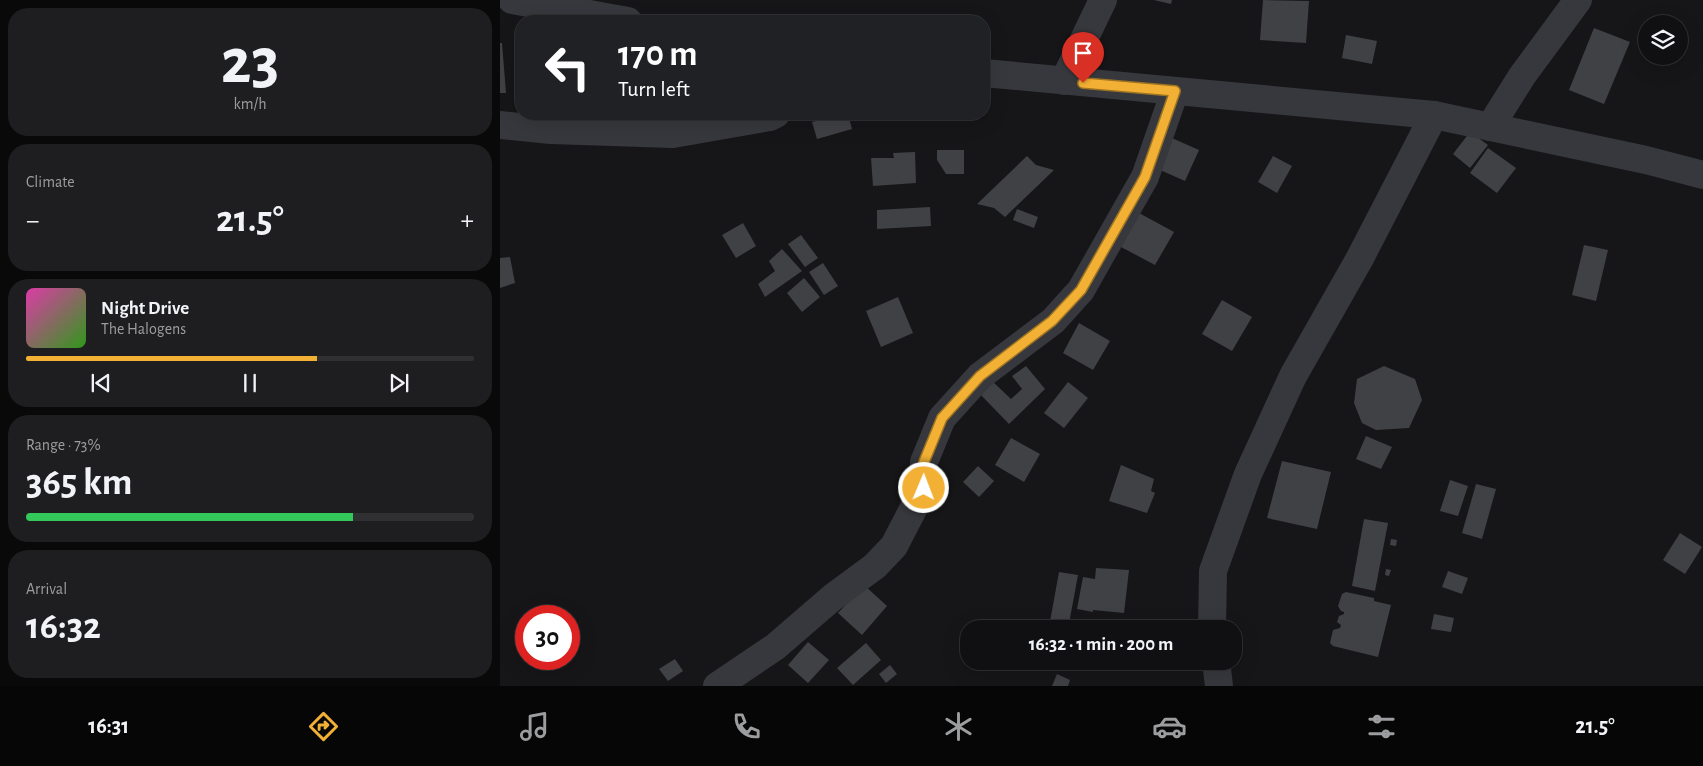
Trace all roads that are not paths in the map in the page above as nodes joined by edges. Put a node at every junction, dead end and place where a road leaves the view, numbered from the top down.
1 (512, 0) edge
2 (1103, 0) edge
3 (1578, 0) edge
4 (595, 15) edge
5 (990, 74) edge
6 (1064, 81) junction
7 (1175, 91) junction
8 (1434, 115) junction
9 (753, 120) edge
10 (500, 125) edge
11 (1490, 127) junction
12 (1703, 175) edge
13 (1212, 620) edge
14 (1217, 670) edge
15 (717, 686) edge
16 (1219, 686) edge

1 - 4 street
2 - 6 street
3 - 11 street
5 - 6 street
6 - 7 street
7 - 8 street
7 - 15 street
8 - 11 street
8 - 13 street
9 - 10 street
11 - 12 street
14 - 16 street

